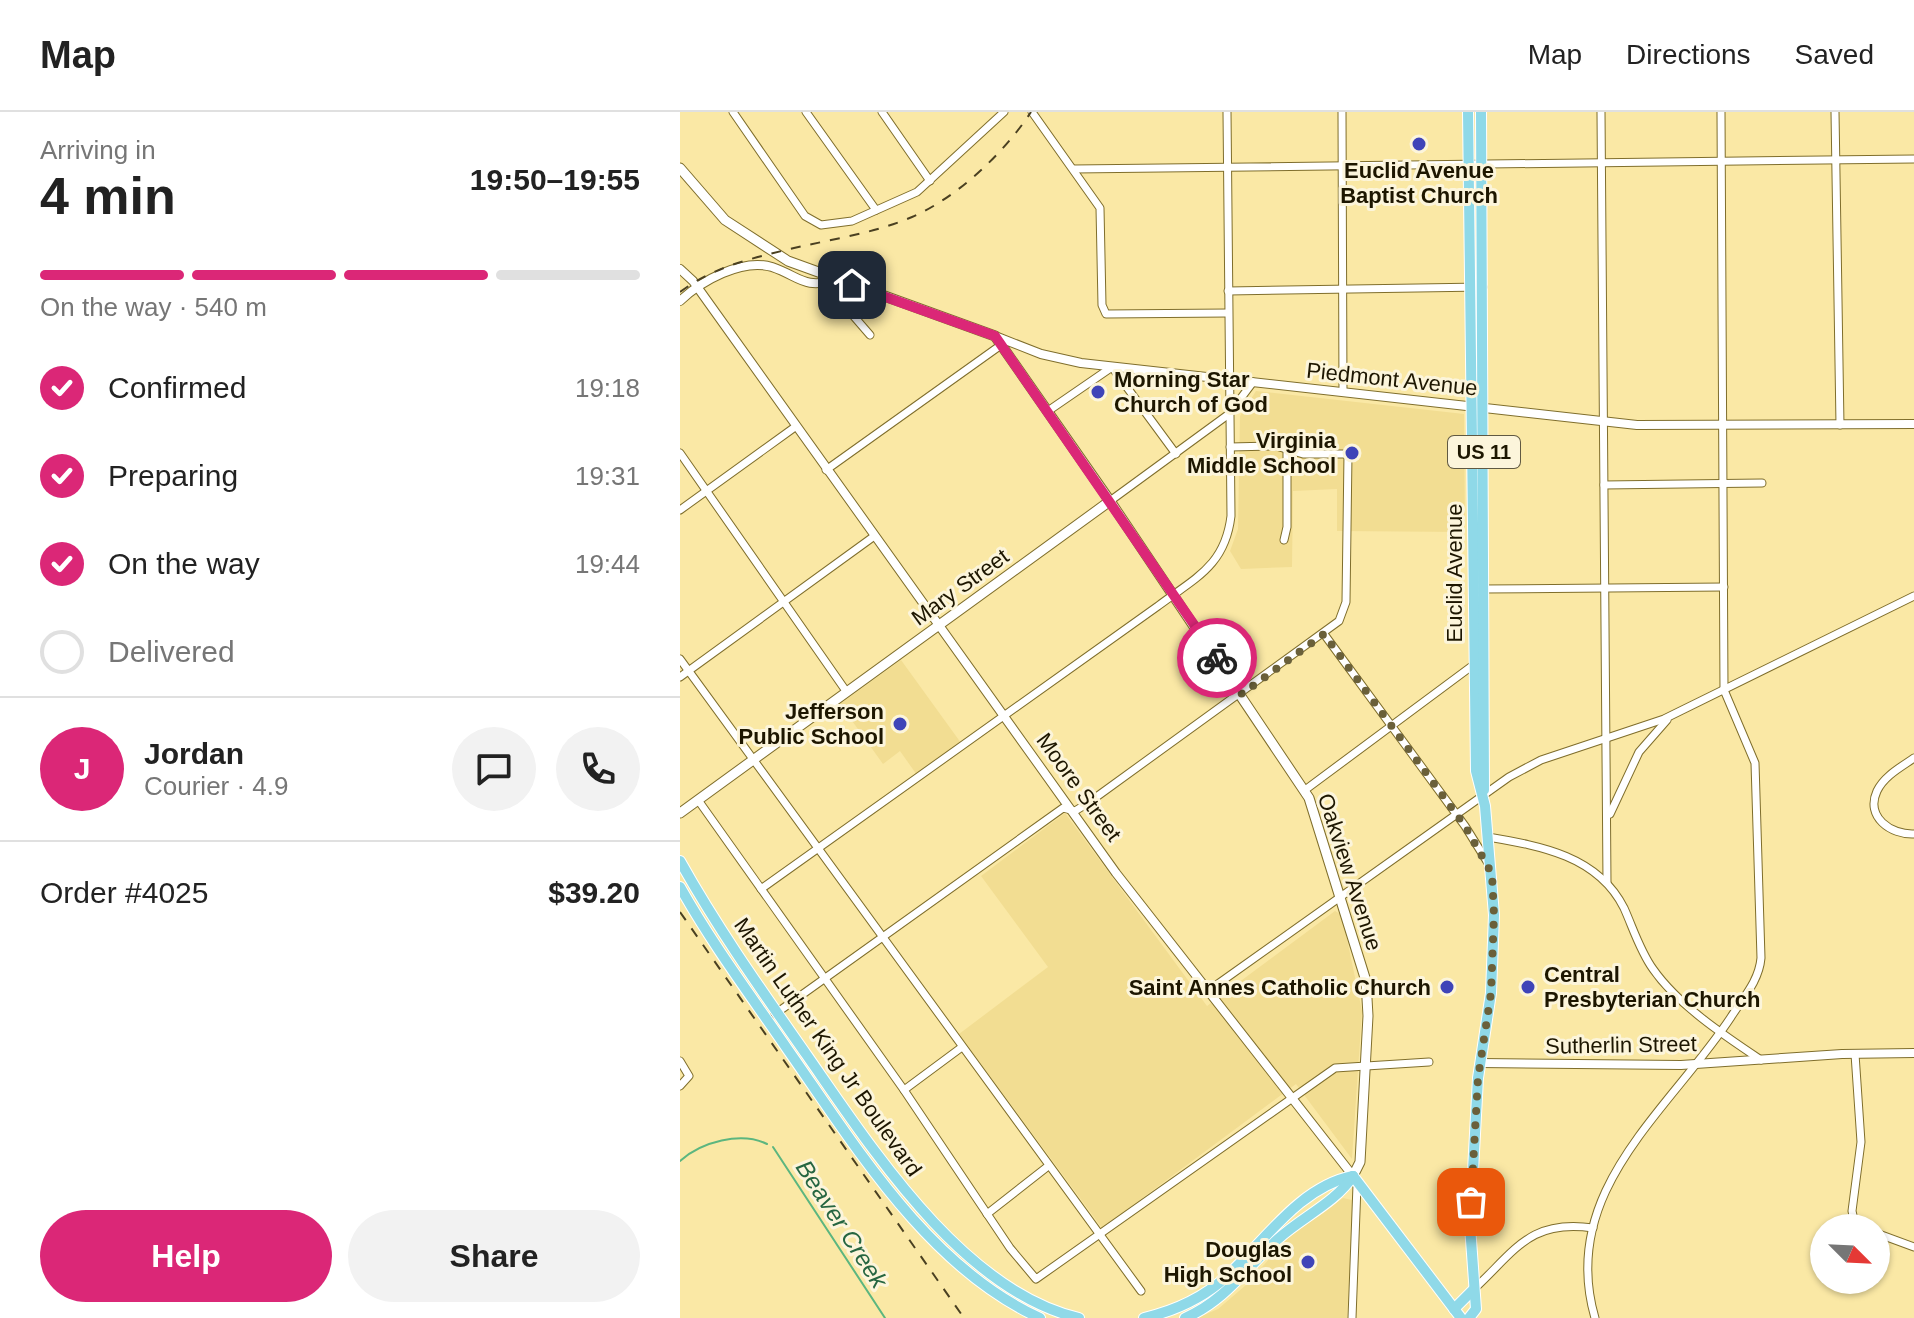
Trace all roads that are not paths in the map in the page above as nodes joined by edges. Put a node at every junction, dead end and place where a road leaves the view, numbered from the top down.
1 (733, 112) edge
2 (806, 112) edge
3 (882, 112) edge
4 (1004, 112) edge
5 (1032, 112) edge
6 (1227, 112) edge
7 (1342, 112) edge
8 (1468, 112) edge
9 (1481, 112) edge
10 (1601, 112) edge
11 (1721, 112) edge
12 (1835, 112) edge
13 (1914, 159) edge
14 (1721, 162) junction
15 (1601, 163) junction
16 (1836, 163) junction
17 (1469, 164) junction
18 (1481, 164) junction
19 (1343, 166) junction
20 (1227, 167) junction
21 (680, 168) edge
22 (1074, 169) junction
23 (930, 181) junction
24 (876, 210) junction
25 (680, 269) edge
26 (837, 280) junction
27 (825, 283) junction
28 (697, 287) junction
29 (1483, 287) junction
30 (1470, 288) junction
31 (1344, 289) junction
32 (1228, 291) junction
33 (680, 301) edge
34 (1228, 313) junction
35 (870, 335) dead end
36 (998, 341) junction
37 (1112, 367) junction
38 (1229, 380) junction
39 (1253, 382) junction
40 (1343, 392) junction
41 (1471, 406) junction
42 (1484, 407) junction
43 (1048, 411) junction
44 (1229, 414) junction
45 (1604, 421) junction
46 (1914, 424) edge
47 (1722, 425) junction
48 (1840, 425) junction
49 (795, 427) junction
50 (1230, 447) junction
51 (1287, 448) junction
52 (680, 453) edge
53 (1176, 454) junction
54 (826, 470) junction
55 (1722, 483) junction
56 (1762, 483) dead end
57 (1604, 485) junction
58 (705, 491) junction
59 (1110, 501) junction
60 (680, 510) edge
61 (1479, 528) junction
62 (873, 537) junction
63 (1284, 540) dead end
64 (1724, 587) junction
65 (1606, 588) junction
66 (1479, 590) junction
67 (1174, 594) junction
68 (1914, 596) edge
69 (783, 602) junction
70 (937, 626) junction
71 (1324, 634) junction
72 (1485, 657) junction
73 (680, 659) edge
74 (1475, 664) junction
75 (689, 671) junction
76 (680, 677) edge
77 (1724, 690) junction
78 (846, 691) junction
79 (1242, 694) junction
80 (1672, 715) junction
81 (1003, 717) junction
82 (1481, 724) junction
83 (1390, 726) junction
84 (1606, 738) junction
85 (1914, 758) edge
86 (754, 759) junction
87 (1305, 790) junction
88 (1483, 792) junction
89 (698, 800) junction
90 (1071, 810) junction
91 (1455, 812) junction
92 (680, 813) edge
93 (1607, 826) junction
94 (1914, 834) edge
95 (1488, 837) junction
96 (818, 848) junction
97 (680, 861) edge
98 (1492, 874) junction
99 (1607, 882) junction
100 (680, 887) edge
101 (761, 889) junction
102 (1341, 897) junction
103 (883, 939) junction
104 (825, 979) junction
105 (1208, 991) junction
106 (777, 1013) junction
107 (767, 1019) junction
108 (1722, 1031) junction
109 (962, 1047) junction
110 (1914, 1053) edge
111 (1855, 1054) junction
112 (680, 1061) edge
113 (1762, 1061) junction
114 (1429, 1062) dead end
115 (1480, 1063) junction
116 (1697, 1063) junction
117 (1366, 1064) junction
118 (680, 1086) edge
119 (904, 1090) junction
120 (1293, 1096) junction
121 (1047, 1167) junction
122 (1353, 1176) junction
123 (987, 1214) junction
124 (1853, 1214) edge
125 (1593, 1228) junction
126 (1099, 1237) junction
127 (1890, 1238) edge
128 (1914, 1247) edge
129 (1474, 1289) junction
130 (1141, 1291) dead end
131 (1476, 1302) junction
132 (1458, 1313) edge
133 (1040, 1318) edge
134 (1079, 1318) edge
135 (1144, 1318) edge
136 (1185, 1318) edge
137 (1352, 1318) edge
138 (1469, 1318) edge
139 (1482, 1318) edge
140 (1595, 1318) edge

1 - 24 street
2 - 24 street
3 - 23 street
4 - 23 street
5 - 22 street
6 - 20 street
7 - 19 street
8 - 17 main road, Euclid Avenue / US 11
9 - 18 main road, Euclid Avenue / US 11
10 - 15 street
11 - 14 street
12 - 16 street
13 - 16 street
14 - 15 street
14 - 16 street
14 - 47 street
15 - 18 street
15 - 45 street
16 - 48 street
17 - 18 street
17 - 19 street
17 - 30 main road, Euclid Avenue / US 11
18 - 29 main road, Euclid Avenue / US 11
19 - 20 street
19 - 31 street
20 - 22 street
20 - 32 street
21 - 26 main road, Piedmont Avenue
22 - 34 street
23 - 24 street
25 - 28 street, Moore Street
26 - 27 street
26 - 36 main road, Piedmont Avenue
27 - 28 street
27 - 35 street
28 - 33 street
28 - 49 street, Moore Street
29 - 30 street
29 - 42 main road, Euclid Avenue / US 11
30 - 31 street
30 - 41 main road, Euclid Avenue / US 11
31 - 32 street
31 - 40 street
32 - 34 street
34 - 38 street
36 - 37 street, Piedmont Avenue
36 - 43 main road, Oakview Avenue
36 - 54 street
37 - 38 street, Piedmont Avenue
37 - 43 street
37 - 53 street
38 - 39 street, Piedmont Avenue
38 - 44 street
39 - 40 street, Piedmont Avenue
39 - 44 street, Mary Street
40 - 41 street, Piedmont Avenue
41 - 42 street, Piedmont Avenue
41 - 61 main road, Euclid Avenue / US 11
42 - 45 street, Piedmont Avenue
42 - 61 main road, Euclid Avenue / US 11
43 - 59 main road, Oakview Avenue
44 - 50 street
44 - 53 street, Mary Street
45 - 47 street, Piedmont Avenue
45 - 57 street
46 - 48 street, Piedmont Avenue
47 - 48 street, Piedmont Avenue
47 - 55 street
49 - 54 street, Moore Street
49 - 58 street
50 - 51 street
50 - 67 street
51 - 63 street
51 - 71 street
52 - 58 street
53 - 59 street, Mary Street
54 - 62 street, Moore Street
55 - 56 street
55 - 57 street
55 - 64 street
57 - 65 street
58 - 60 street
58 - 69 street
59 - 67 main road, Oakview Avenue
59 - 70 main road, Mary Street
61 - 66 main road, Euclid Avenue / US 11
62 - 69 street
62 - 70 street, Moore Street
64 - 65 street
64 - 77 street
65 - 66 street
65 - 84 street
66 - 72 main road, Euclid Avenue / US 11
66 - 74 main road, Euclid Avenue / US 11
67 - 79 main road, Oakview Avenue
67 - 81 street
68 - 77 street
69 - 75 street
69 - 78 street
70 - 78 main road, Mary Street
70 - 81 street, Moore Street
71 - 79 street
71 - 83 street
72 - 74 street
72 - 82 main road, Euclid Avenue / US 11
73 - 75 street
74 - 82 main road, Euclid Avenue / US 11
74 - 83 street
75 - 76 street
75 - 86 street
77 - 80 street
77 - 108 street
78 - 86 main road, Mary Street
79 - 87 main road, Oakview Avenue
79 - 90 street
80 - 84 street
80 - 93 street
81 - 90 street, Moore Street
81 - 96 street
82 - 88 main road, Euclid Avenue / US 11
83 - 87 street
83 - 91 street
84 - 88 street
84 - 93 street
85 - 94 street
86 - 89 main road, Mary Street
86 - 96 street
87 - 102 main road, Oakview Avenue
88 - 91 street
88 - 95 main road, Euclid Avenue / US 11
89 - 92 main road, Mary Street
89 - 101 street
90 - 103 street
90 - 105 street, Moore Street
91 - 98 street
91 - 102 street
93 - 99 street
95 - 98 main road, Euclid Avenue / US 11
95 - 99 street
96 - 101 street
96 - 103 street
97 - 106 main road, Martin Luther King Jr Boulevard
98 - 115 main road, Euclid Avenue / US 11
99 - 108 street
100 - 107 main road, Martin Luther King Jr Boulevard
101 - 104 street
102 - 105 street
102 - 117 main road, Oakview Avenue
103 - 104 street
103 - 109 street
104 - 106 street
104 - 119 street
105 - 120 street, Moore Street
106 - 107 street
106 - 134 main road, Martin Luther King Jr Boulevard
107 - 133 main road, Martin Luther King Jr Boulevard
108 - 113 street
108 - 116 street
109 - 119 street
109 - 121 street
110 - 111 street, Sutherlin Street
111 - 113 street, Sutherlin Street
111 - 124 street
112 - 118 street
113 - 116 street, Sutherlin Street
114 - 117 street
115 - 116 street, Sutherlin Street
115 - 129 main road, Euclid Avenue / US 11
116 - 125 street
117 - 120 street
117 - 122 main road, Oakview Avenue
119 - 123 street
120 - 122 street, Moore Street
120 - 126 street
121 - 123 street
121 - 126 street
122 - 132 main road, Moore Street
122 - 135 main road
122 - 136 main road
122 - 137 street
123 - 126 street
125 - 129 street
125 - 140 street
126 - 130 street
127 - 128 street
129 - 131 main road, Euclid Avenue / US 11
129 - 132 main road
131 - 138 main road
131 - 139 main road, Euclid Avenue

